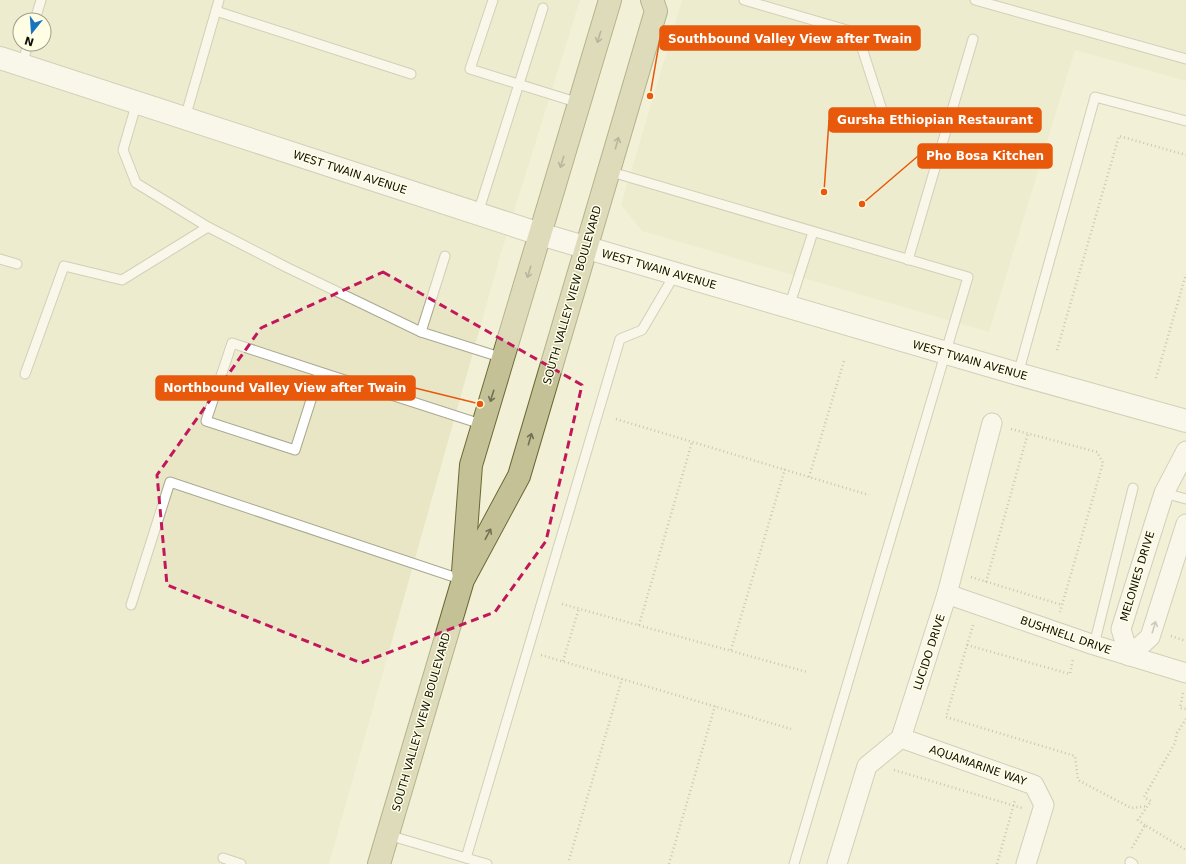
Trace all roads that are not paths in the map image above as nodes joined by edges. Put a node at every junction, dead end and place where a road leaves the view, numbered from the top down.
1 (41, 0) edge
2 (219, 0) edge
3 (493, 0) edge
4 (610, 0) edge
5 (652, 0) edge
6 (744, 0) edge
7 (975, 0) edge
8 (543, 8) dead end
9 (216, 11) junction
10 (37, 12) edge
11 (973, 39) dead end
12 (26, 52) edge
13 (0, 58) edge
14 (1186, 59) edge
15 (22, 65) junction
16 (411, 74) dead end
17 (519, 85) junction
18 (136, 102) junction
19 (579, 103) junction
20 (882, 110) dead end
21 (185, 118) junction
22 (1186, 121) edge
23 (608, 171) junction
24 (478, 213) junction
25 (208, 227) junction
26 (813, 232) junction
27 (540, 234) junction
28 (586, 247) junction
29 (445, 256) dead end
30 (0, 259) edge
31 (908, 260) junction
32 (17, 264) dead end
33 (675, 274) junction
34 (789, 307) junction
35 (421, 332) junction
36 (945, 353) junction
37 (503, 358) junction
38 (320, 372) junction
39 (25, 374) dead end
40 (1018, 374) junction
41 (1186, 421) edge
42 (992, 423) road end
43 (484, 425) junction
44 (1186, 451) edge
45 (1133, 488) dead end
46 (1164, 493) junction
47 (1186, 499) edge
48 (1186, 524) edge
49 (463, 580) junction
50 (947, 594) junction
51 (131, 605) dead end
52 (1094, 645) junction
53 (1129, 656) junction
54 (1184, 681) edge
55 (901, 738) junction
56 (388, 835) junction
57 (223, 858) dead end
58 (466, 858) junction
59 (241, 864) edge
60 (379, 864) edge
61 (487, 864) edge
62 (794, 864) edge
63 (837, 864) edge
64 (1026, 864) edge

1 - 10 lane
2 - 9 lane
3 - 17 lane
4 -> 19 main road, SOUTH VALLEY VIEW BOULEVARD
23 -> 5 main road, SOUTH VALLEY VIEW BOULEVARD
6 - 20 lane
7 - 14 lane
8 - 17 lane
9 - 16 lane
9 - 21 lane
11 - 31 lane
12 - 15 lane
13 - 15 main road, WEST TWAIN AVENUE
15 - 18 main road, WEST TWAIN AVENUE
17 - 19 lane
17 - 24 lane
18 - 21 main road, WEST TWAIN AVENUE
18 - 25 lane
19 -> 27 main road, SOUTH VALLEY VIEW BOULEVARD
21 - 24 main road, WEST TWAIN AVENUE
22 - 40 lane
23 - 26 lane
23 - 28 main road, SOUTH VALLEY VIEW BOULEVARD
24 - 27 main road, WEST TWAIN AVENUE
25 - 35 lane
25 - 39 lane
26 - 31 lane
26 - 34 lane
27 - 28 main road, WEST TWAIN AVENUE
27 -> 37 main road, SOUTH VALLEY VIEW BOULEVARD
28 - 33 main road, WEST TWAIN AVENUE
49 -> 28 main road, SOUTH VALLEY VIEW BOULEVARD
29 - 35 lane
30 - 32 lane
31 - 36 lane
33 - 34 main road, WEST TWAIN AVENUE
33 - 58 lane
34 - 36 main road, WEST TWAIN AVENUE
35 - 37 lane
36 - 40 main road, WEST TWAIN AVENUE
36 - 62 lane
37 -> 43 main road, SOUTH VALLEY VIEW BOULEVARD
38 - 38 lane
38 - 43 lane
40 - 41 main road, WEST TWAIN AVENUE
42 - 50 street, LUCIDO DRIVE
43 - 49 main road, SOUTH VALLEY VIEW BOULEVARD
44 - 46 street, MELONIES DRIVE
45 - 52 lane
46 - 47 lane
46 - 53 street, MELONIES DRIVE
53 -> 48 street
49 - 51 lane
49 - 56 main road, SOUTH VALLEY VIEW BOULEVARD
50 - 52 street, BUSHNELL DRIVE
50 - 55 street, LUCIDO DRIVE
52 - 53 street, BUSHNELL DRIVE
53 - 54 street, BUSHNELL DRIVE
55 - 63 street
55 - 64 street, AQUAMARINE WAY
56 - 58 lane
56 - 60 main road, SOUTH VALLEY VIEW BOULEVARD
57 - 59 lane
58 - 61 lane

